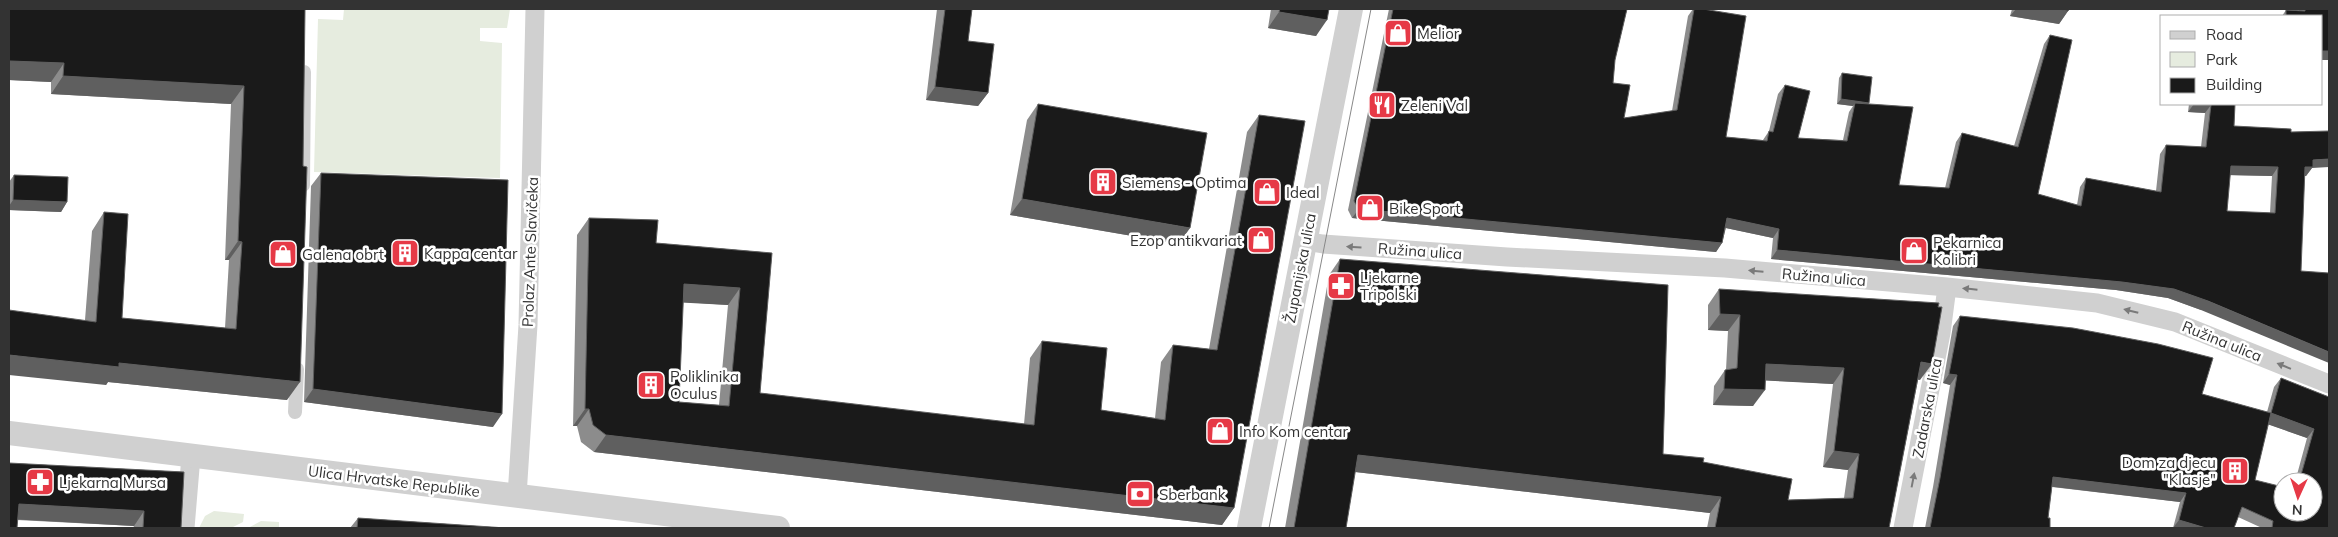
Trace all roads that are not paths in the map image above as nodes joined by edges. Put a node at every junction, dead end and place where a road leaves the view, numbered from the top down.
1 (535, 9) edge
2 (1351, 9) edge
3 (304, 58) edge
4 (303, 198) edge
5 (1305, 241) junction
6 (1947, 287) junction
7 (297, 354) edge
8 (2329, 384) edge
9 (295, 412) dead end
10 (9, 433) edge
11 (192, 456) junction
12 (516, 496) junction
13 (185, 528) edge
14 (778, 528) edge
15 (1249, 528) edge
16 (1904, 528) edge

1 - 12 street, Prolaz Ante Slavičeka
2 - 5 street, Županijska ulica
3 - 4 street
6 -> 5 street, Ružina ulica
5 - 15 street, Županijska ulica
8 -> 6 street, Ružina ulica
16 -> 6 street, Zadarska ulica
7 - 9 street
10 - 11 street, Ulica Hrvatske Republike
11 - 12 street, Ulica Hrvatske Republike
11 - 13 street
12 - 14 street, Ulica Hrvatske Republike

